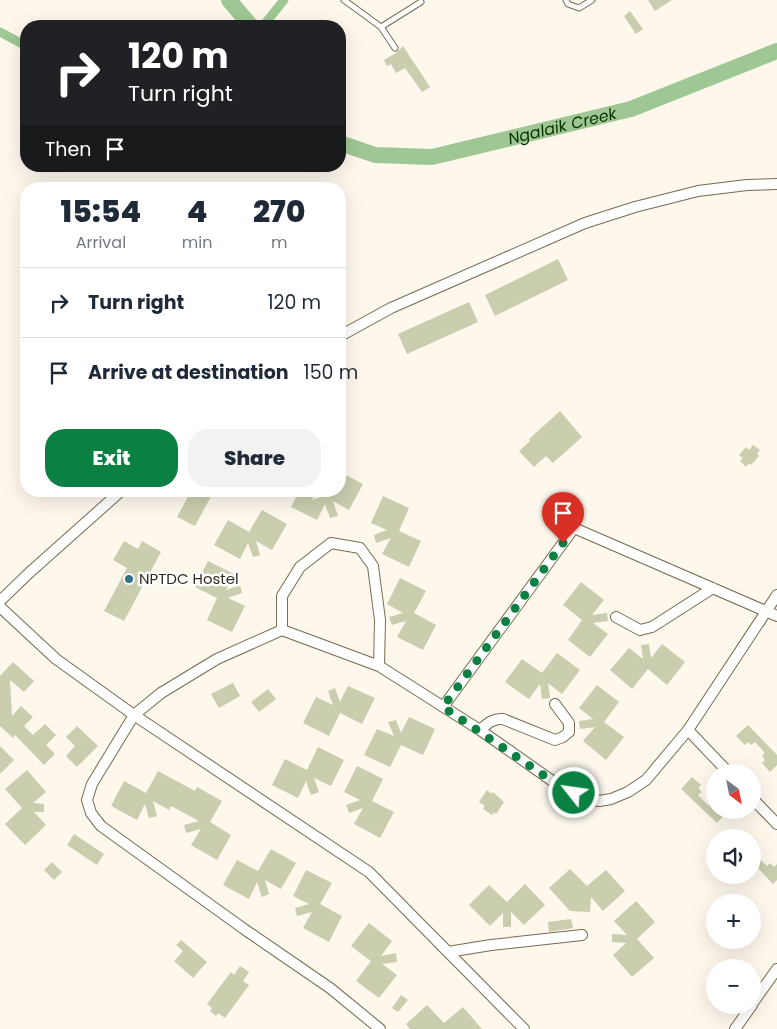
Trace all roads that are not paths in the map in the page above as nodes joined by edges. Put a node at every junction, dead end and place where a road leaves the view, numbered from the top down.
1 (344, 0) edge
2 (566, 0) edge
3 (592, 0) edge
4 (421, 2) dead end
5 (381, 28) junction
6 (395, 48) dead end
7 (777, 184) edge
8 (346, 333) edge
9 (114, 497) edge
10 (559, 512) dead end
11 (574, 528) junction
12 (713, 588) junction
13 (777, 595) edge
14 (0, 601) edge
15 (0, 607) edge
16 (772, 614) edge
17 (616, 617) dead end
18 (282, 630) junction
19 (379, 666) junction
20 (555, 704) dead end
21 (443, 707) junction
22 (134, 715) junction
23 (480, 730) junction
24 (688, 730) junction
25 (720, 764) edge
26 (761, 807) edge
27 (777, 824) edge
28 (582, 935) dead end
29 (448, 952) junction
30 (777, 969) edge
31 (761, 992) edge
32 (746, 1014) edge
33 (380, 1029) edge
34 (524, 1029) edge
35 (735, 1029) edge

1 - 5 lane
2 - 3 lane
4 - 5 lane
5 - 6 lane
7 - 8 street
9 - 14 street
10 - 11 street
11 - 12 street
11 - 21 street
12 - 16 street
12 - 17 street
13 - 16 street
15 - 22 street
16 - 24 street
18 - 19 street
18 - 19 street
18 - 22 street
19 - 21 street
20 - 23 street
21 - 23 street
22 - 29 street
22 - 33 street
23 - 24 street
24 - 25 street
26 - 27 street
28 - 29 street
29 - 34 street
30 - 31 street
32 - 35 street

